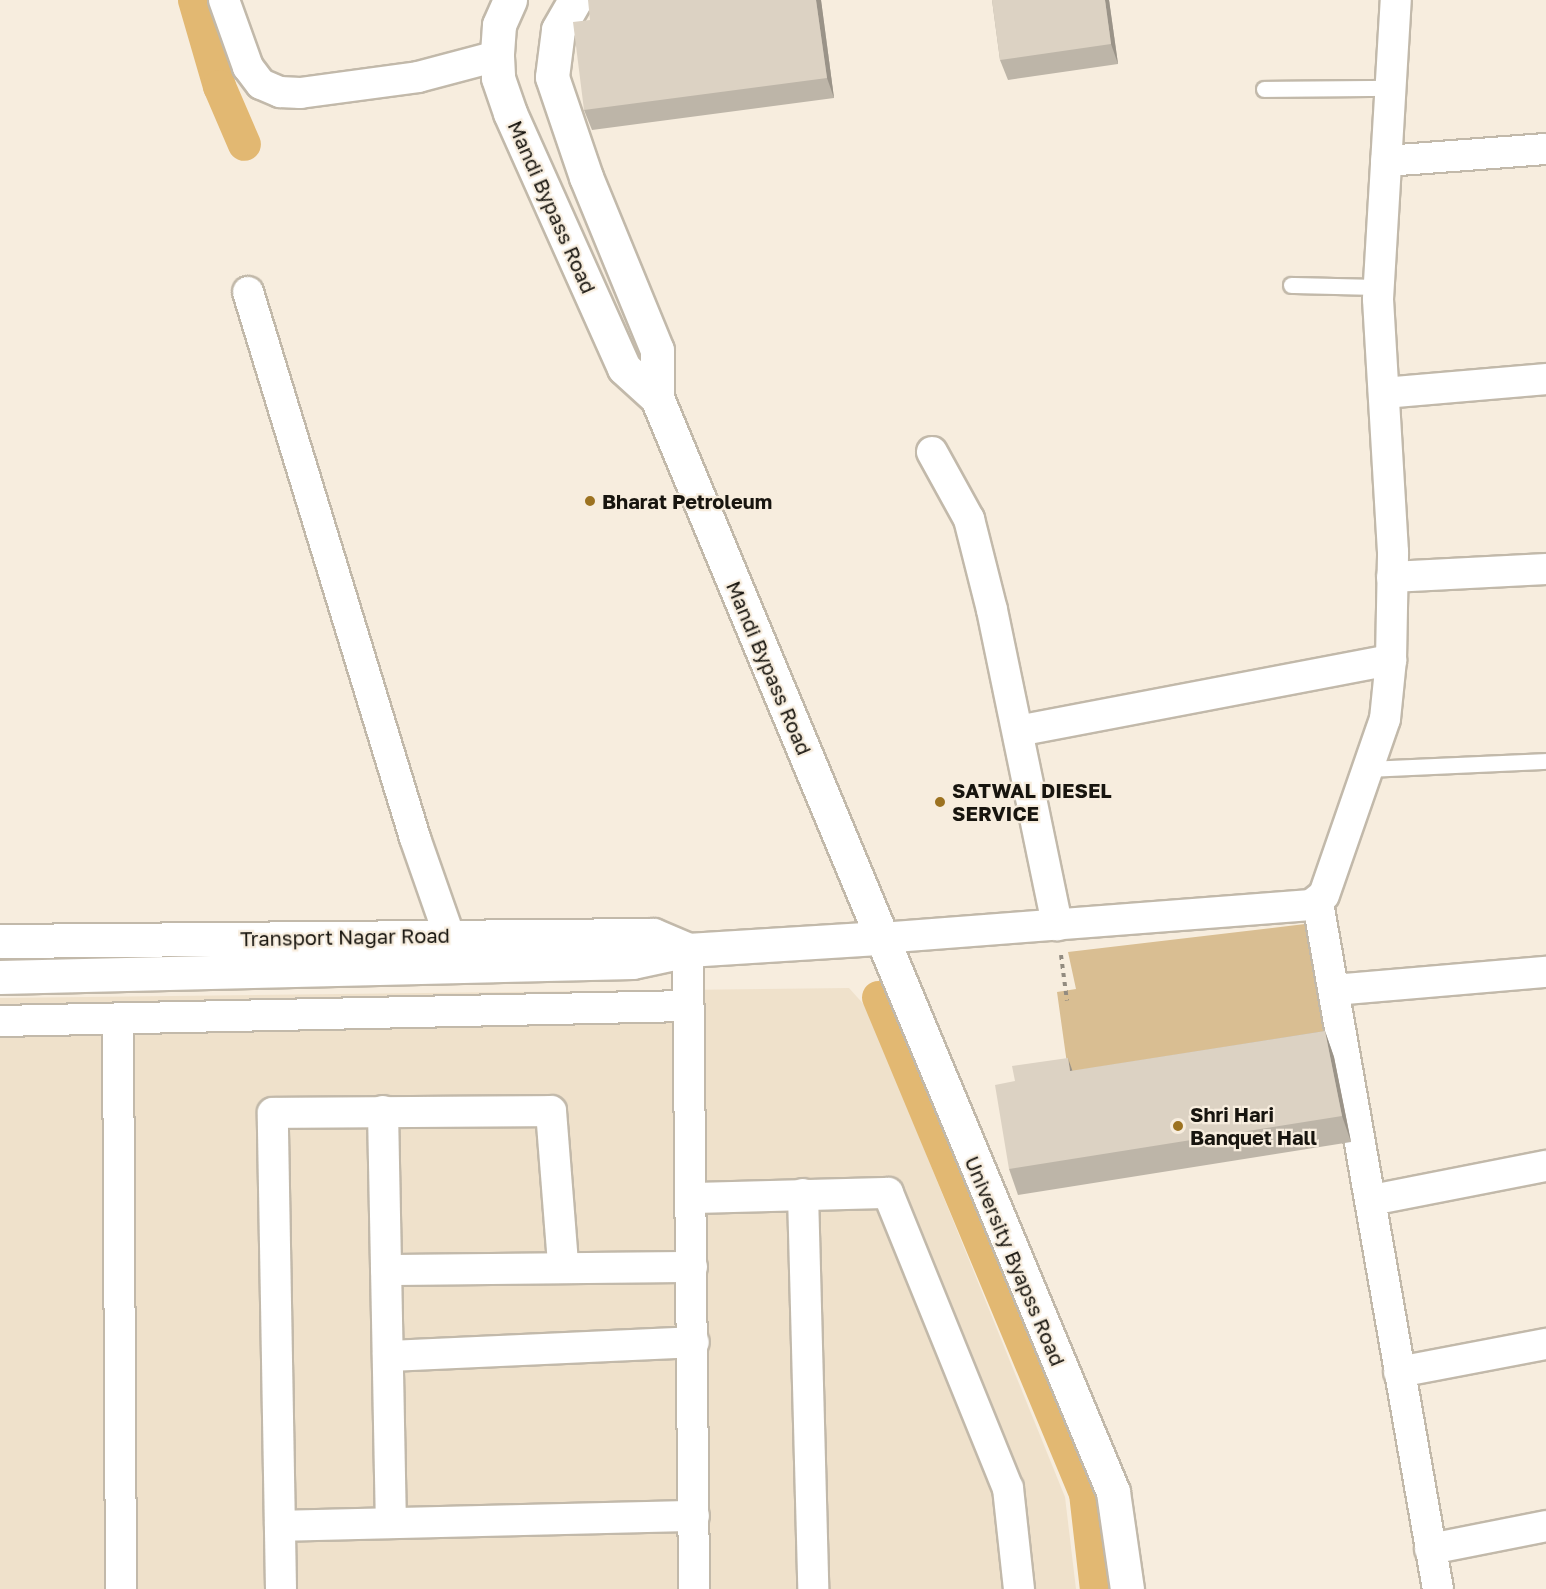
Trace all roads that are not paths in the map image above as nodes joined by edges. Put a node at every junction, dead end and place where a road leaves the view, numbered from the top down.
1 (510, 0) edge
2 (575, 0) edge
3 (1396, 0) edge
4 (227, 2) edge
5 (497, 56) junction
6 (1390, 88) junction
7 (1264, 89) dead end
8 (1546, 149) edge
9 (1386, 162) junction
10 (1291, 285) dead end
11 (1379, 287) junction
12 (248, 291) dead end
13 (1546, 379) edge
14 (1384, 393) junction
15 (657, 398) junction
16 (932, 452) dead end
17 (1546, 569) edge
18 (1392, 577) junction
19 (1391, 660) junction
20 (1018, 731) junction
21 (1546, 761) edge
22 (1369, 770) junction
23 (1318, 903) junction
24 (1057, 925) junction
25 (448, 935) junction
26 (881, 938) junction
27 (0, 941) edge
28 (688, 950) junction
29 (1546, 972) edge
30 (0, 977) edge
31 (1334, 990) junction
32 (687, 1006) junction
33 (118, 1019) junction
34 (0, 1021) edge
35 (383, 1111) junction
36 (1546, 1166) edge
37 (803, 1194) junction
38 (691, 1198) junction
39 (1372, 1200) junction
40 (563, 1265) junction
41 (692, 1267) junction
42 (386, 1270) junction
43 (694, 1342) junction
44 (1546, 1344) edge
45 (388, 1356) junction
46 (1399, 1372) junction
47 (694, 1516) junction
48 (392, 1523) junction
49 (280, 1526) junction
50 (1546, 1526) edge
51 (1430, 1549) junction
52 (121, 1589) edge
53 (281, 1589) edge
54 (694, 1589) edge
55 (813, 1589) edge
56 (1019, 1589) edge
57 (1127, 1589) edge
58 (1438, 1589) edge

1 - 5 main road, Mandi Bypass Road
2 - 15 main road, Mandi Bypass Road
3 - 6 street
4 - 5 street
5 - 15 main road, Mandi Bypass Road
6 - 7 lane
6 - 9 street
8 - 9 street
9 - 11 street
10 - 11 lane
11 - 14 street
12 - 25 street
13 - 14 street
14 - 18 street
15 - 26 main road, Mandi Bypass Road
16 - 20 street
17 - 18 street
18 - 19 street
19 - 20 street
19 - 22 street
20 - 24 street
21 - 22 lane
22 - 23 street
23 - 24 street
23 - 31 street
24 - 26 street
25 - 27 main road, Transport Nagar Road
25 - 28 main road, Transport Nagar Road
26 - 28 main road, Transport Nagar Road
26 - 57 main road, University Byapss Road
28 - 30 main road, Transport Nagar Road
28 - 32 street
29 - 31 street
31 - 39 street
32 - 33 street
32 - 38 street
33 - 34 street
33 - 52 street
35 - 40 street
35 - 42 street
35 - 49 street
36 - 39 street
37 - 38 street
37 - 55 street
37 - 56 street
38 - 41 street
39 - 46 street
40 - 41 street
40 - 42 street
41 - 43 street
42 - 45 street
43 - 45 street
43 - 47 street
44 - 46 street
45 - 48 street
46 - 51 street
47 - 48 street
47 - 54 street
48 - 49 street
49 - 53 street
50 - 51 street
51 - 58 street

